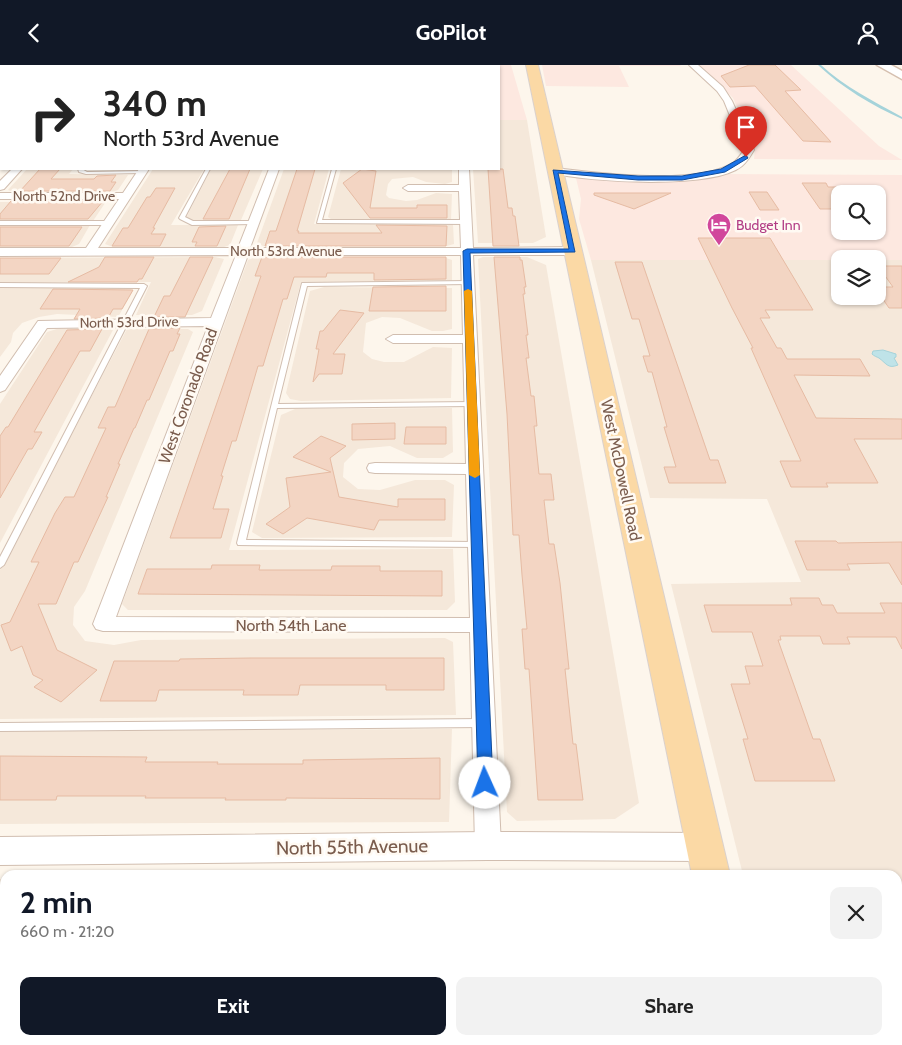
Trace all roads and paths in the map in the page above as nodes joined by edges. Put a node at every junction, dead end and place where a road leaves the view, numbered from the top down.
1 (532, 65) edge
2 (682, 65) edge
3 (693, 65) edge
4 (883, 65) edge
5 (902, 76) edge
6 (717, 102) dead end
7 (735, 153) dead end
8 (16, 170) edge
9 (80, 170) edge
10 (143, 170) edge
11 (207, 170) edge
12 (274, 170) edge
13 (334, 170) edge
14 (464, 170) edge
15 (555, 171) junction
16 (708, 172) junction
17 (0, 187) edge
18 (408, 188) dead end
19 (464, 188) junction
20 (0, 196) edge
21 (127, 196) junction
22 (466, 222) junction
23 (0, 223) edge
24 (110, 223) junction
25 (253, 223) junction
26 (90, 251) junction
27 (241, 251) junction
28 (467, 251) junction
29 (573, 251) junction
30 (0, 252) edge
31 (468, 283) junction
32 (0, 285) edge
33 (126, 322) junction
34 (216, 322) junction
35 (42, 324) joint
36 (394, 339) dead end
37 (470, 339) junction
38 (0, 387) edge
39 (472, 404) junction
40 (274, 406) junction
41 (375, 468) dead end
42 (474, 469) junction
43 (477, 545) junction
44 (0, 565) edge
45 (103, 624) joint
46 (480, 625) junction
47 (483, 723) junction
48 (0, 727) edge
49 (488, 846) junction
50 (0, 851) edge
51 (708, 861) edge

1 - 15 main road, West McDowell Road
2 - 6 street
3 - 16 street
4 - 5 main road
7 - 16 street
8 - 17 street
9 - 10 lane
10 - 21 street
11 - 25 lane
12 - 25 street, West Coronado Road
13 - 22 lane
14 - 19 street
15 - 16 street
15 - 29 main road, West McDowell Road
18 - 19 street
19 - 22 street
20 - 21 street, North 52nd Drive
21 - 24 street
22 - 28 street
23 - 24 lane
24 - 26 street
25 - 27 street, West Coronado Road
26 - 27 street, North 53rd Avenue
26 - 30 street, North 53rd Avenue
27 - 28 street, North 53rd Avenue
27 - 34 street, West Coronado Road
28 - 29 street, North 53rd Avenue
28 - 31 street
29 - 51 main road, West McDowell Road
31 - 37 street
31 - 40 lane
32 - 33 lane
33 - 34 street, North 53rd Drive
33 - 35 street, North 53rd Drive
33 - 44 lane
34 - 45 street, West Coronado Road
35 - 38 street
36 - 37 street
37 - 39 street
39 - 40 lane
39 - 42 street
40 - 43 lane
41 - 42 street
42 - 43 street
43 - 46 street
45 - 46 street, North 54th Lane
46 - 47 street
47 - 48 lane
47 - 49 street
49 - 50 street, North 55th Avenue
49 - 51 street, North 55th Avenue

